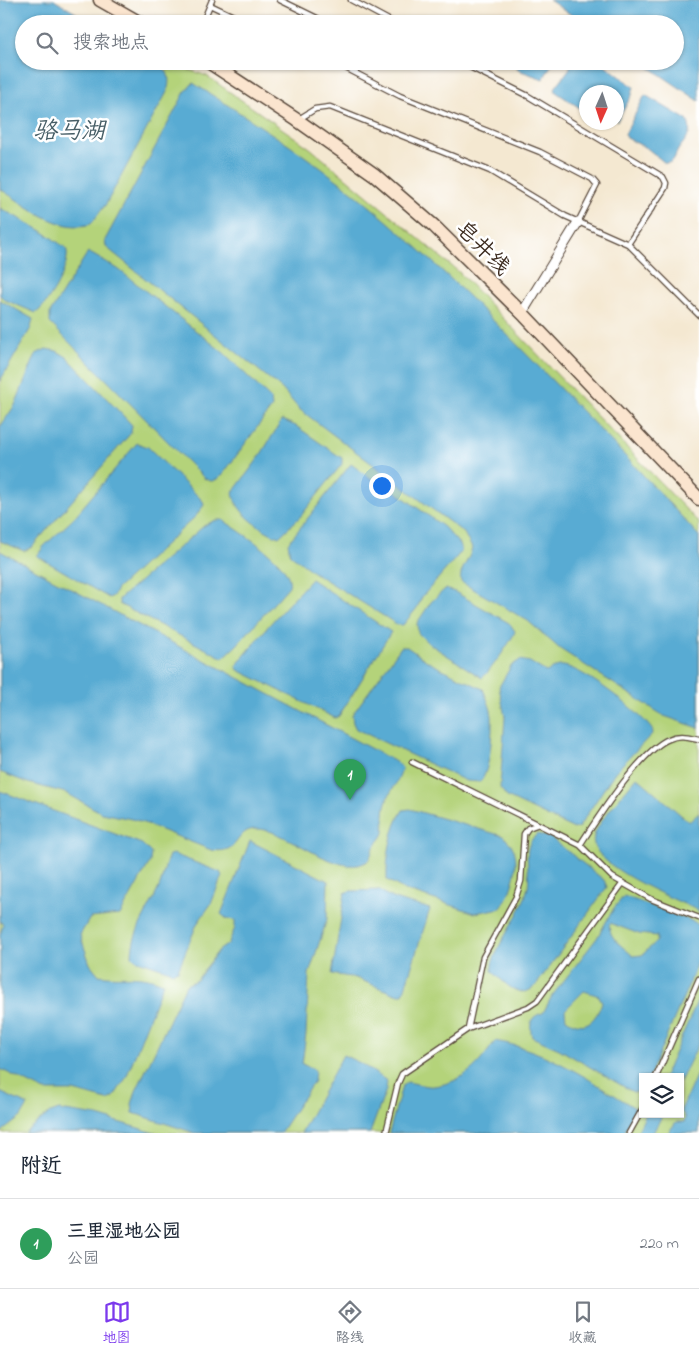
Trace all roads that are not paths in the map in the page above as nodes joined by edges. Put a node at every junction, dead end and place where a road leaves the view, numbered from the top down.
1 (100, 0) edge
2 (212, 0) edge
3 (280, 0) edge
4 (351, 0) edge
5 (210, 5) junction
6 (126, 15) edge
7 (206, 15) edge
8 (231, 15) edge
9 (311, 15) edge
10 (379, 15) edge
11 (222, 70) edge
12 (349, 70) edge
13 (476, 70) edge
14 (297, 120) junction
15 (578, 222) junction
16 (628, 244) junction
17 (522, 313) junction
18 (699, 316) edge
19 (699, 499) edge
20 (699, 740) edge
21 (412, 762) dead end
22 (536, 825) junction
23 (580, 845) junction
24 (623, 883) junction
25 (699, 918) edge
26 (699, 979) edge
27 (468, 1029) junction
28 (658, 1073) edge
29 (639, 1116) edge
30 (386, 1133) edge
31 (630, 1133) edge

1 - 6 street
2 - 5 lane
3 - 9 lane
4 - 10 lane
5 - 7 lane
5 - 8 lane
11 - 14 street, 皂井线
12 - 15 lane
13 - 16 lane
14 - 15 lane
14 - 17 street, 皂井线
15 - 16 lane
15 - 17 street
16 - 18 lane
17 - 19 street, 皂井线
20 - 23 lane
21 - 22 lane
22 - 23 lane
22 - 27 lane
23 - 24 lane
24 - 25 lane
24 - 27 lane
26 - 28 lane
27 - 30 lane
29 - 31 lane

